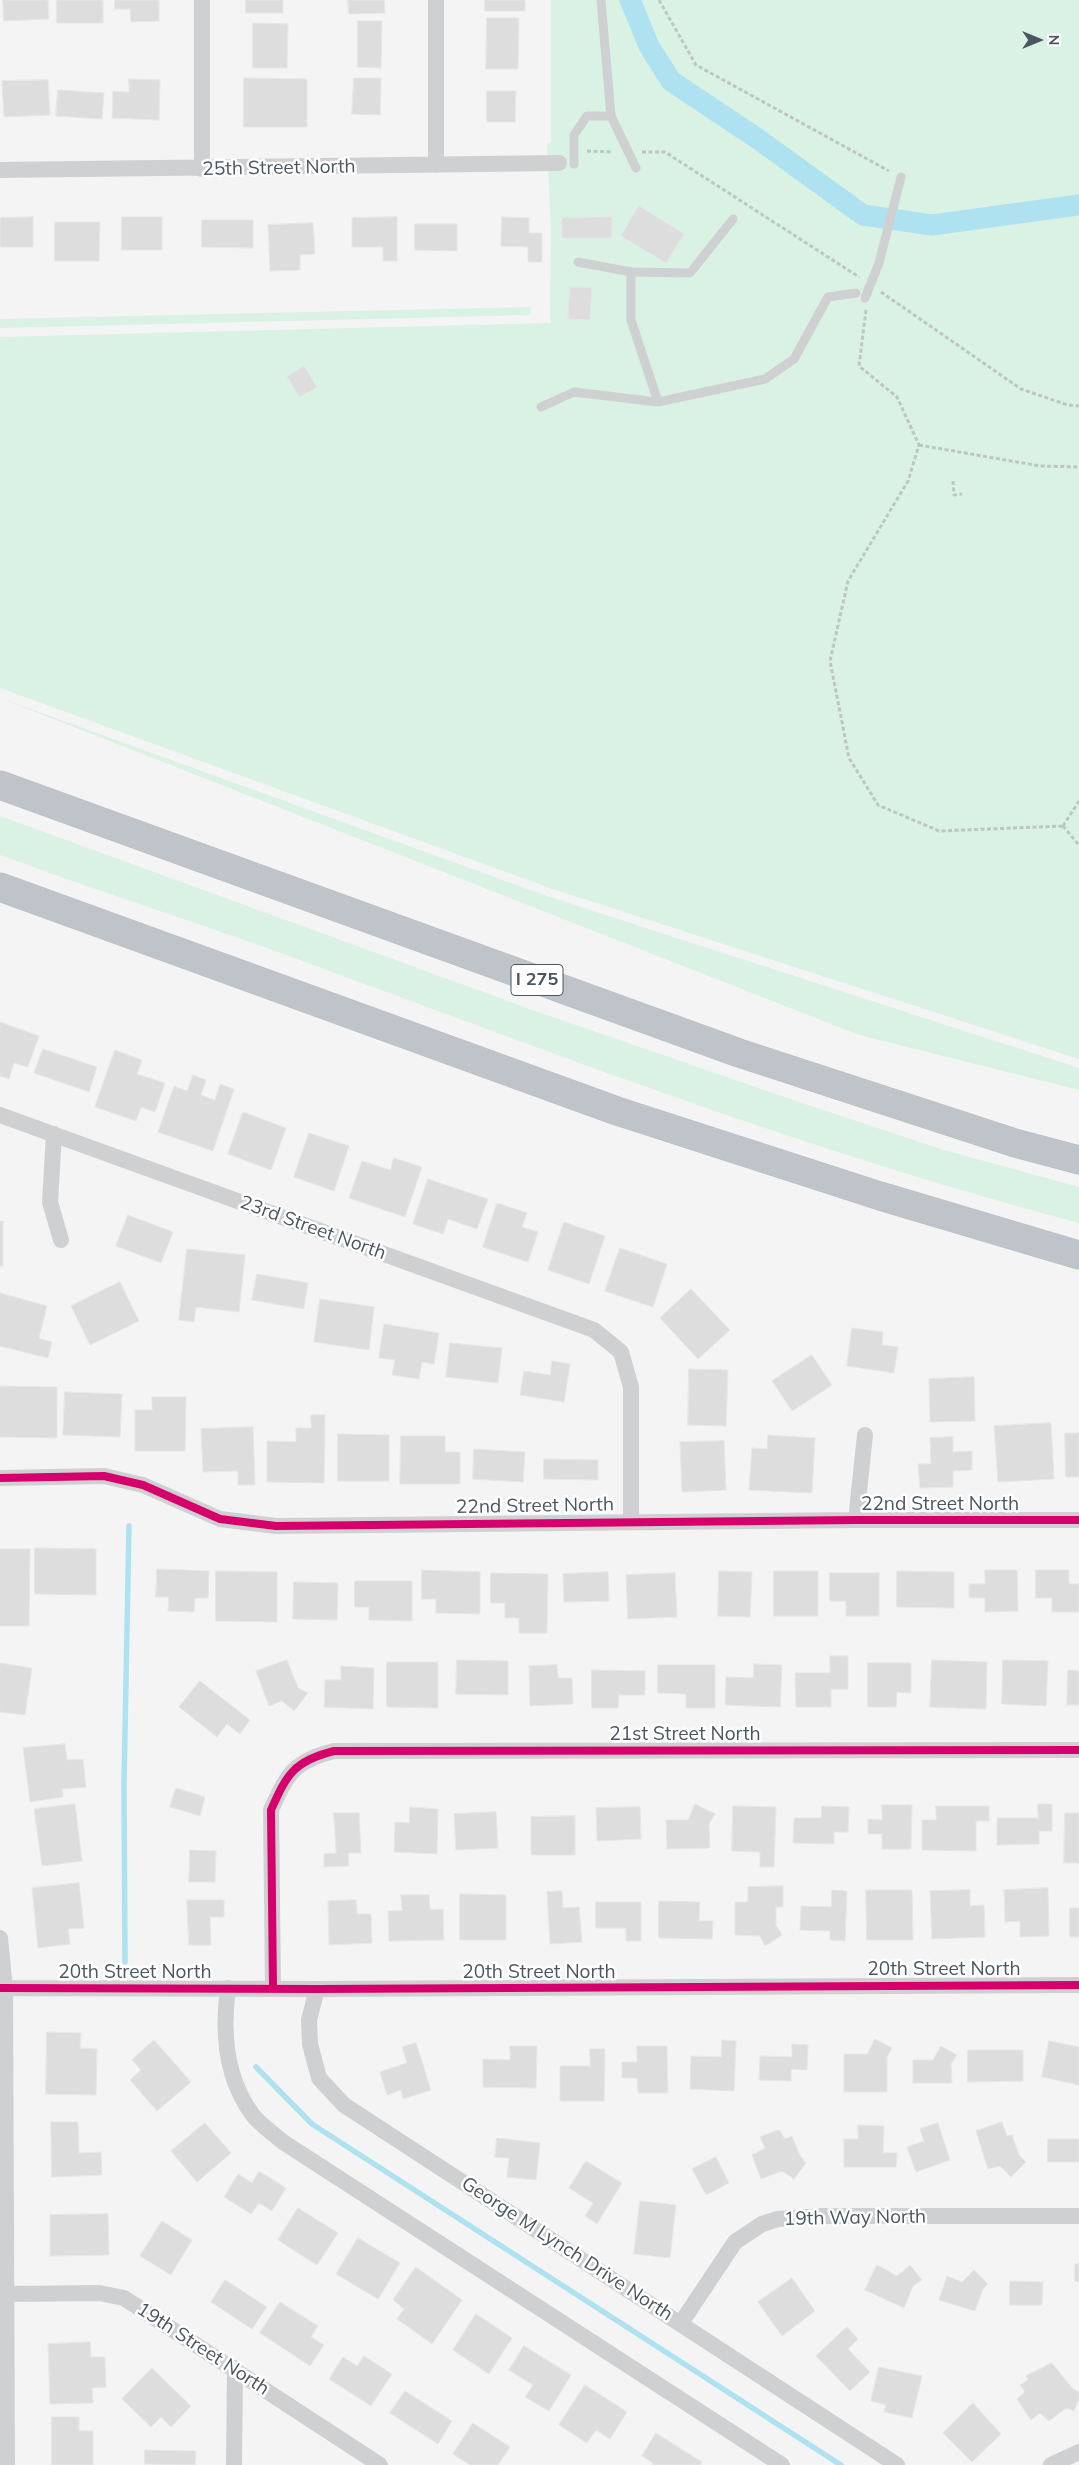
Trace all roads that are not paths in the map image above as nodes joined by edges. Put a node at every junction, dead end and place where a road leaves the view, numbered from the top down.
1 (202, 0) edge
2 (436, 0) edge
3 (601, 0) edge
4 (611, 116) junction
5 (567, 164) joint
6 (436, 165) junction
7 (636, 168) dead end
8 (202, 169) junction
9 (0, 170) edge
10 (901, 177) road end
11 (733, 218) dead end
12 (578, 262) dead end
13 (631, 272) junction
14 (856, 293) dead end
15 (865, 298) dead end
16 (658, 402) junction
17 (541, 407) dead end
18 (0, 785) edge
19 (0, 887) edge
20 (0, 1115) edge
21 (54, 1134) junction
22 (1079, 1160) edge
23 (61, 1240) dead end
24 (1079, 1255) edge
25 (865, 1435) dead end
26 (0, 1478) edge
27 (856, 1520) junction
28 (1079, 1520) edge
29 (631, 1522) junction
30 (1079, 1750) edge
31 (0, 1938) edge
32 (1079, 1985) edge
33 (2, 1988) edge
34 (228, 1988) junction
35 (273, 1988) junction
36 (317, 1989) junction
37 (1079, 2216) edge
38 (8, 2294) junction
39 (681, 2323) junction
40 (235, 2368) junction
41 (1079, 2452) edge
42 (7, 2465) edge
43 (234, 2465) edge
44 (380, 2465) edge
45 (782, 2465) edge
46 (897, 2465) edge
47 (1051, 2465) edge

1 - 8 street
2 - 6 street
3 - 4 lane
4 - 5 lane
4 - 7 lane
5 - 6 street, 25th Street North
6 - 8 street, 25th Street North
8 - 9 street, 25th Street North
10 - 15 lane
11 - 13 lane
12 - 13 lane
13 - 16 lane
14 - 16 lane
16 - 17 lane
18 - 22 highway, I 275
19 - 24 highway
20 - 21 street, 23rd Street North
21 - 23 street
21 - 29 street, 23rd Street North
25 - 27 street
26 - 29 street, 22nd Street North
27 - 28 street, 22nd Street North
27 - 29 street, 22nd Street North
30 - 35 street, 21st Street North
31 - 33 street
32 - 36 street, 20th Street North
33 - 34 street, 20th Street North
33 - 38 street
34 - 35 street, 20th Street North
34 - 45 street
35 - 36 street, 20th Street North
36 - 39 street, George M Lynch Drive North
37 - 39 street, 19th Way North
38 - 40 street, 19th Street North
38 - 42 street
39 - 46 street, George M Lynch Drive North
40 - 43 street
40 - 44 street, 19th Street North
41 - 47 street

